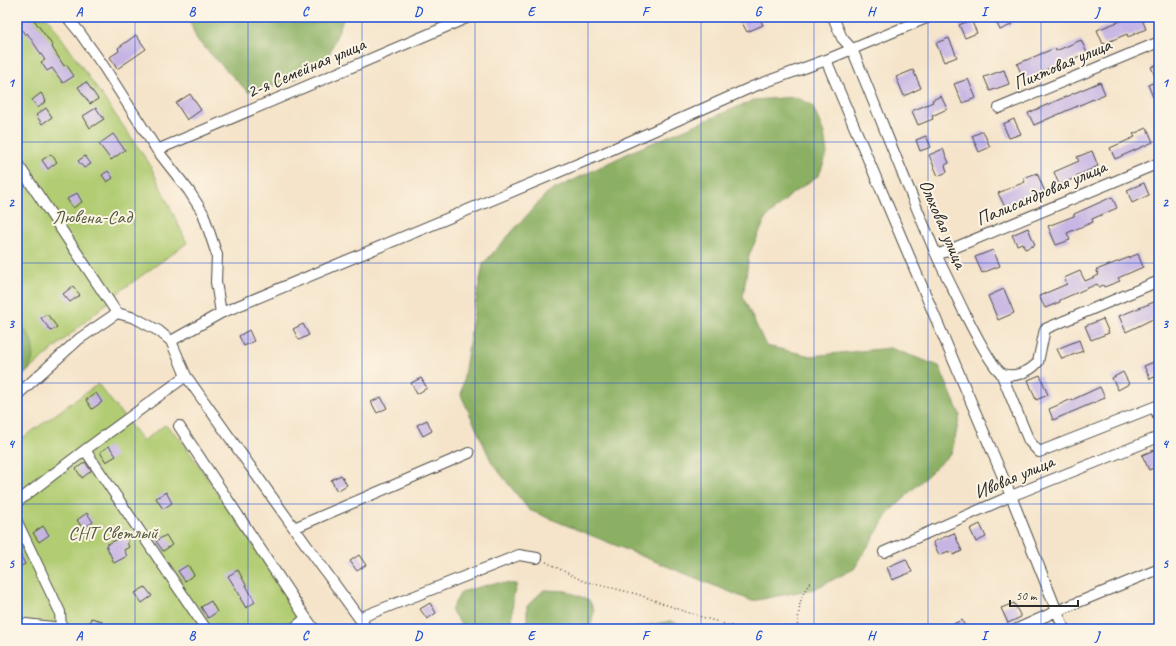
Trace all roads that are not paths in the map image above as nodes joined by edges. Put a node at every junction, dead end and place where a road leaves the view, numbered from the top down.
1 (66, 17) edge
2 (469, 17) edge
3 (833, 17) edge
4 (929, 17) edge
5 (1159, 42) edge
6 (852, 49) junction
7 (826, 60) junction
8 (999, 108) dead end
9 (157, 150) junction
10 (17, 163) edge
11 (1159, 163) edge
12 (937, 255) junction
13 (1159, 281) edge
14 (117, 313) junction
15 (221, 313) junction
16 (171, 341) junction
17 (1000, 372) junction
18 (186, 376) junction
19 (17, 395) edge
20 (1156, 406) edge
21 (1159, 417) edge
22 (179, 426) dead end
23 (1159, 436) edge
24 (85, 450) junction
25 (1039, 452) joint
26 (469, 453) dead end
27 (1011, 496) junction
28 (17, 502) edge
29 (17, 522) edge
30 (294, 528) junction
31 (884, 552) dead end
32 (537, 558) road end
33 (1159, 569) edge
34 (1057, 611) junction
35 (306, 618) junction
36 (359, 618) junction
37 (17, 623) edge
38 (63, 629) edge
39 (206, 629) edge
40 (293, 629) edge
41 (314, 629) edge
42 (367, 629) edge
43 (1017, 629) edge
44 (1064, 629) edge

1 - 9 street
2 - 9 street, 2-я Семейная улица
3 - 6 street, Ольховая улица
4 - 6 street
5 - 8 street, Пихтовая улица
6 - 7 street
6 - 12 street, Ольховая улица
7 - 15 street
7 - 27 street
9 - 15 street
10 - 14 street
11 - 12 street, Палисандровая улица
12 - 17 street, Ольховая улица
13 - 17 street
14 - 16 street
14 - 19 street
15 - 16 street
16 - 18 street
17 - 25 street, Ольховая улица
18 - 24 street
18 - 30 street
20 - 21 street
20 - 25 street, Ивовая улица
22 - 35 street
23 - 27 street, Ивовая улица
24 - 28 street
24 - 39 street
26 - 30 street
27 - 31 street, Ивовая улица
27 - 34 street
29 - 38 street
30 - 36 street
32 - 36 street
33 - 34 street
34 - 43 street
34 - 44 street
35 - 40 street
35 - 41 street
36 - 42 street
37 - 38 street

